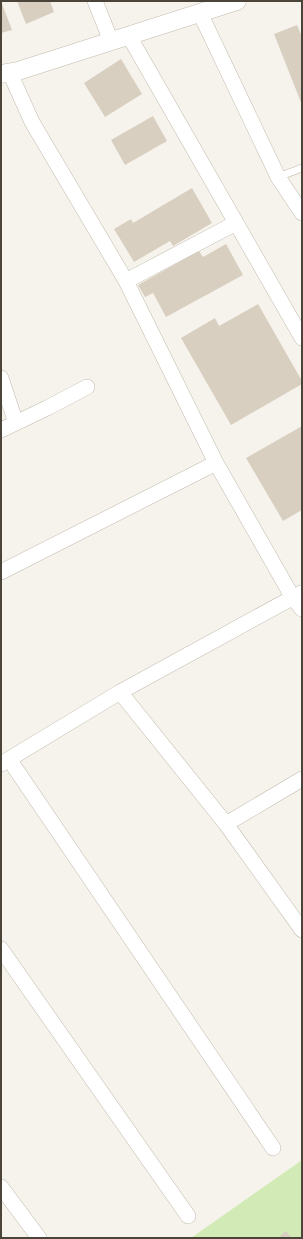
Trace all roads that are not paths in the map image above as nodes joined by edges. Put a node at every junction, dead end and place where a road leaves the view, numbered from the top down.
1 (95, 1) edge
2 (237, 1) edge
3 (200, 13) junction
4 (129, 36) junction
5 (111, 41) junction
6 (6, 73) edge
7 (302, 168) edge
8 (278, 177) junction
9 (302, 212) edge
10 (236, 223) junction
11 (126, 281) junction
12 (302, 338) edge
13 (1, 378) edge
14 (87, 387) dead end
15 (16, 423) junction
16 (1, 430) edge
17 (216, 463) junction
18 (1, 572) edge
19 (299, 600) edge
20 (120, 692) junction
21 (5, 761) edge
22 (302, 779) edge
23 (226, 824) junction
24 (302, 930) edge
25 (1, 949) edge
26 (273, 1148) dead end
27 (1, 1187) edge
28 (188, 1216) dead end
29 (39, 1238) edge

1 - 5 street
2 - 3 street
3 - 4 street
3 - 8 street
4 - 5 street
4 - 10 street
5 - 6 street
6 - 11 street
7 - 8 lane
8 - 9 street
10 - 11 street
10 - 12 street
11 - 17 street
13 - 15 street
14 - 15 street
15 - 16 street
17 - 18 street
17 - 19 street
19 - 20 street
20 - 21 street
20 - 23 street
21 - 26 street
22 - 23 street
23 - 24 street
25 - 28 street
27 - 29 street

